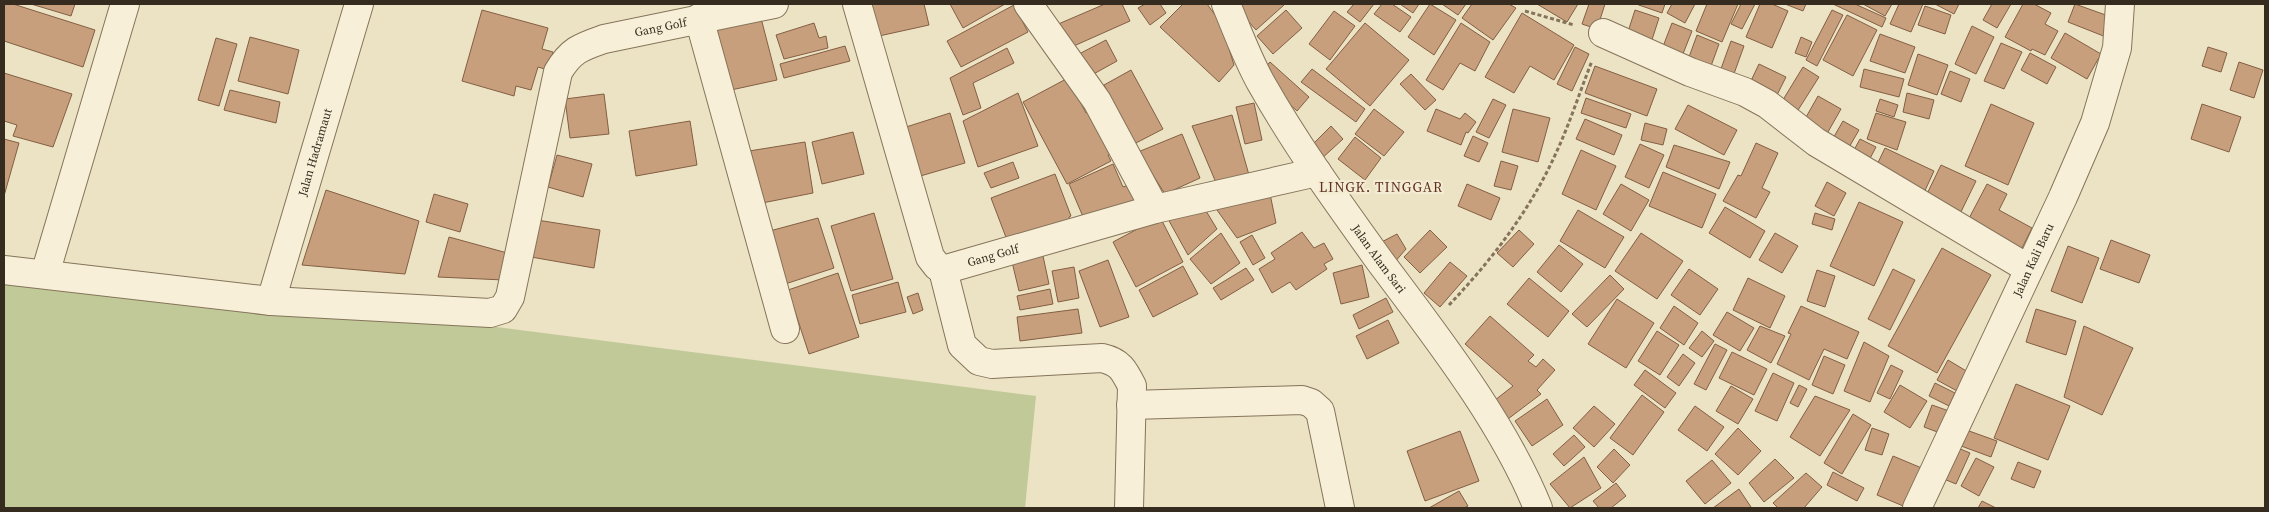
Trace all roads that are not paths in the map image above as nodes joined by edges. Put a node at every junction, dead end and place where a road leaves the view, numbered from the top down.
1 (124, 4) edge
2 (359, 4) edge
3 (774, 4) edge
4 (857, 4) edge
5 (1028, 4) edge
6 (1226, 4) edge
7 (2120, 4) edge
8 (699, 18) junction
9 (1603, 34) road end
10 (1317, 172) junction
11 (1154, 209) junction
12 (2030, 269) junction
13 (4, 270) edge
14 (943, 270) junction
15 (45, 274) junction
16 (272, 301) junction
17 (785, 329) dead end
18 (1131, 405) junction
19 (1129, 508) edge
20 (1340, 508) edge
21 (1538, 508) edge
22 (1917, 508) edge

1 - 15 street
2 - 16 street, Jalan Hadramaut
3 - 8 street, Gang Golf
4 - 14 street
5 - 11 street
6 - 10 street, Jalan Alam Sari
7 - 12 street, Jalan Kali Baru
8 - 16 street, Gang Golf
8 - 17 street
9 - 12 street
10 - 11 street, Gang Golf
10 - 21 street, Jalan Alam Sari
11 - 14 street, Gang Golf
12 - 22 street, Jalan Kali Baru
13 - 15 street
14 - 18 street
15 - 16 street
18 - 19 street
18 - 20 street

